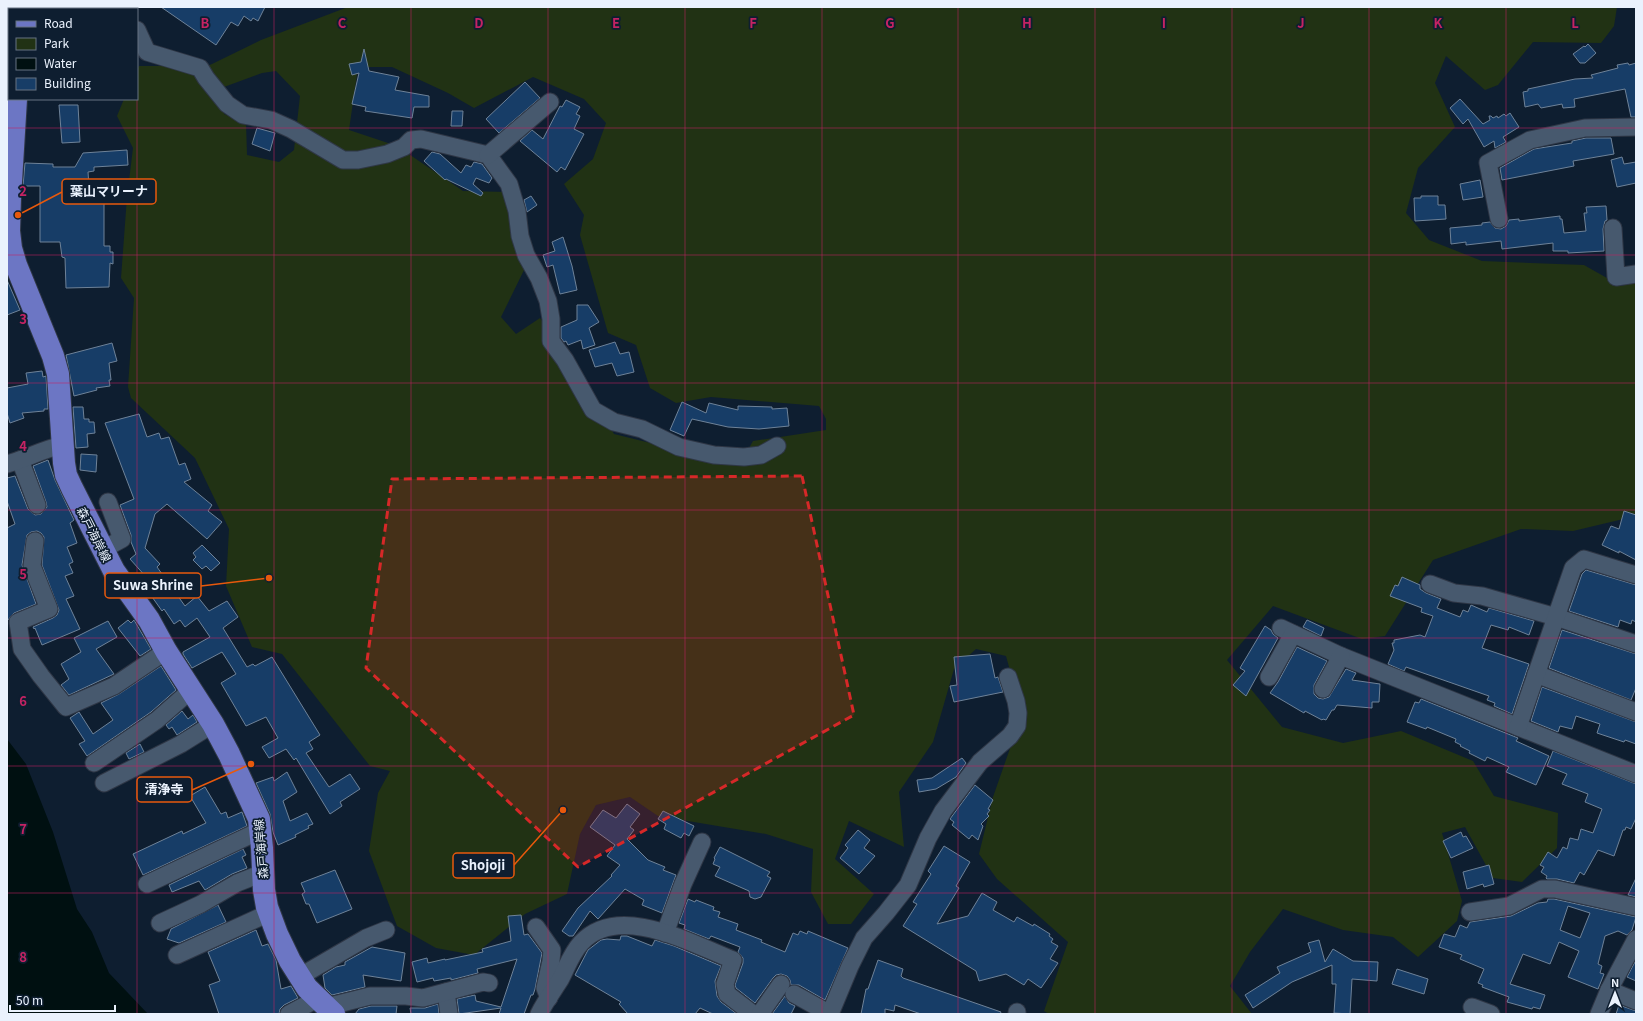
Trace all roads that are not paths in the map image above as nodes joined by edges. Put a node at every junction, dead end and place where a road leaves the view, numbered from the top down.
1 (138, 35) edge
2 (142, 53) edge
3 (16, 100) edge
4 (550, 102) dead end
5 (1636, 127) edge
6 (488, 155) junction
7 (1499, 220) dead end
8 (1613, 228) dead end
9 (1636, 274) edge
10 (63, 445) junction
11 (778, 446) dead end
12 (13, 462) edge
13 (108, 502) dead end
14 (37, 505) dead end
15 (35, 541) dead end
16 (102, 550) junction
17 (1636, 575) edge
18 (1430, 584) dead end
19 (1556, 617) junction
20 (1636, 644) edge
21 (166, 651) junction
22 (1341, 656) junction
23 (1536, 674) junction
24 (1008, 677) dead end
25 (1269, 677) dead end
26 (1323, 689) dead end
27 (191, 690) junction
28 (1636, 712) edge
29 (213, 724) junction
30 (1518, 727) junction
31 (94, 763) dead end
32 (1636, 774) edge
33 (104, 783) dead end
34 (261, 830) junction
35 (702, 842) dead end
36 (263, 873) junction
37 (147, 884) dead end
38 (1636, 907) edge
39 (1470, 912) dead end
40 (269, 913) junction
41 (160, 923) dead end
42 (536, 927) dead end
43 (386, 930) dead end
44 (665, 933) junction
45 (1635, 943) edge
46 (177, 955) dead end
47 (299, 977) junction
48 (489, 983) dead end
49 (780, 984) dead end
50 (1609, 990) junction
51 (446, 992) junction
52 (794, 994) dead end
53 (548, 996) junction
54 (1636, 1001) edge
55 (326, 1007) edge
56 (1472, 1007) dead end
57 (289, 1014) edge
58 (449, 1014) edge
59 (539, 1014) edge
60 (549, 1014) edge
61 (753, 1014) edge
62 (760, 1014) edge
63 (830, 1014) edge
64 (1491, 1014) edge
65 (1599, 1014) edge

1 - 2 street
2 - 6 street
3 - 10 main road, 森戸海岸線
4 - 6 street
5 - 7 street
6 - 11 street
8 - 9 street
10 - 12 street
10 - 16 main road, 森戸海岸線
12 - 14 street
13 - 16 street
15 - 21 street
16 - 21 main road, 森戸海岸線
17 - 19 street
18 - 19 street
19 - 20 street
19 - 23 street
21 - 27 main road, 森戸海岸線
22 - 25 street
22 - 26 street
22 - 30 street
23 - 28 street
23 - 30 street
24 - 63 street
27 - 29 main road, 森戸海岸線
27 - 31 street
29 - 33 street
29 - 34 main road, 森戸海岸線
30 - 32 street
34 - 36 main road, 森戸海岸線
34 - 37 street
35 - 44 street
36 - 40 main road, 森戸海岸線
36 - 41 street
38 - 39 street
40 - 46 street
40 - 47 main road, 森戸海岸線
42 - 53 street
43 - 47 street
44 - 53 street
44 - 61 street
45 - 50 street
47 - 55 main road, 森戸海岸線
48 - 51 street
49 - 62 street
50 - 54 street
50 - 65 street
51 - 55 street
51 - 58 street
52 - 63 street
53 - 59 street
53 - 60 street
55 - 57 street
56 - 64 street

